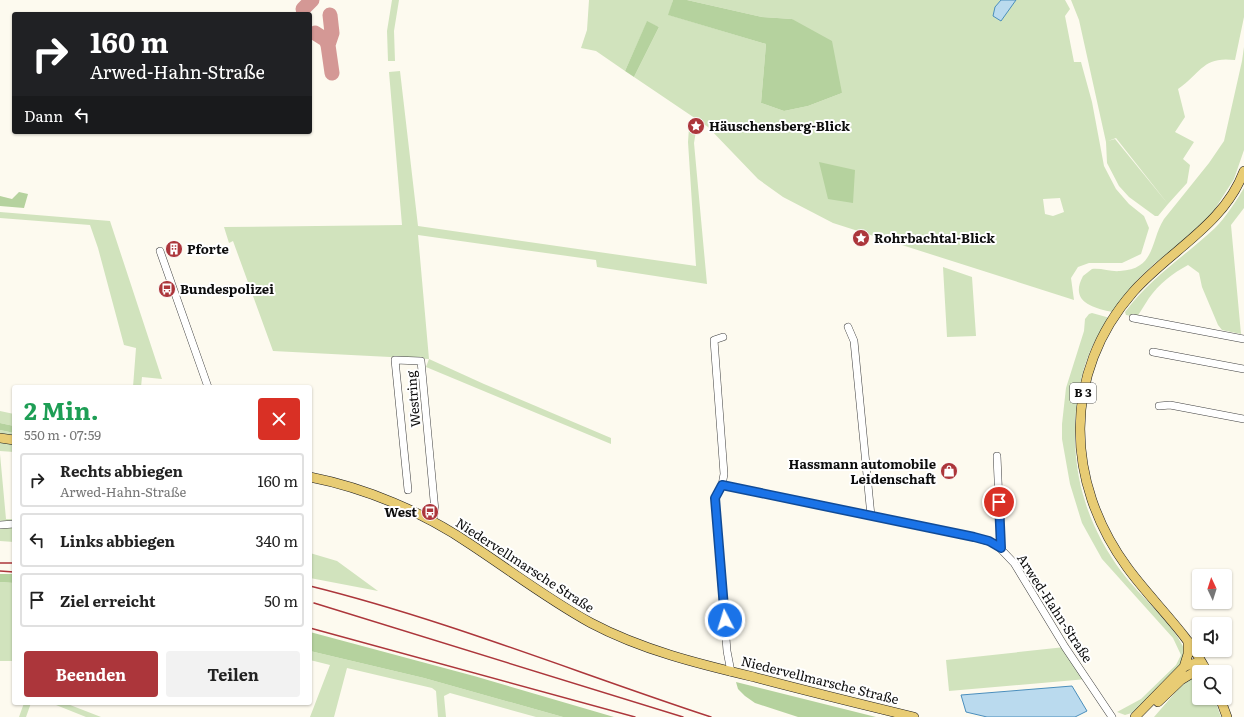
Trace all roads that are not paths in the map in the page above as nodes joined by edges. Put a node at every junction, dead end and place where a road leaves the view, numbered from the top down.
1 (1244, 171) edge
2 (160, 251) dead end
3 (1133, 318) dead end
4 (848, 327) dead end
5 (723, 337) dead end
6 (1244, 339) edge
7 (1153, 352) dead end
8 (1244, 369) edge
9 (207, 385) edge
10 (1159, 406) dead end
11 (1244, 419) edge
12 (0, 438) edge
13 (12, 440) edge
14 (997, 456) dead end
15 (312, 477) edge
16 (722, 485) junction
17 (408, 490) dead end
18 (871, 516) junction
19 (432, 521) junction
20 (12, 524) edge
21 (0, 525) edge
22 (1001, 548) junction
23 (1188, 641) junction
24 (1201, 665) edge
25 (1203, 665) edge
26 (1184, 667) junction
27 (731, 672) junction
28 (1192, 675) edge
29 (1223, 705) edge
30 (914, 717) edge
31 (1112, 717) edge
32 (1135, 717) edge
33 (1143, 717) edge
34 (1227, 717) edge

1 - 23 main road, B 3
2 - 9 street
3 - 6 street
4 - 18 street
5 - 16 street
7 - 8 street
10 - 11 street
12 - 13 main road
14 - 22 street
15 - 19 main road, Niedervellmarsche Straße
16 - 18 street, Arwed-Hahn-Straße
16 - 27 street
17 - 19 street, Westring
18 - 22 street, Arwed-Hahn-Straße
19 - 27 main road, Niedervellmarsche Straße
20 - 21 street
22 - 31 street, Arwed-Hahn-Straße
23 - 25 main road, B 3
23 - 26 main road
24 - 26 main road
26 - 32 main road
27 - 30 main road, Niedervellmarsche Straße
28 - 33 main road
29 - 34 main road

